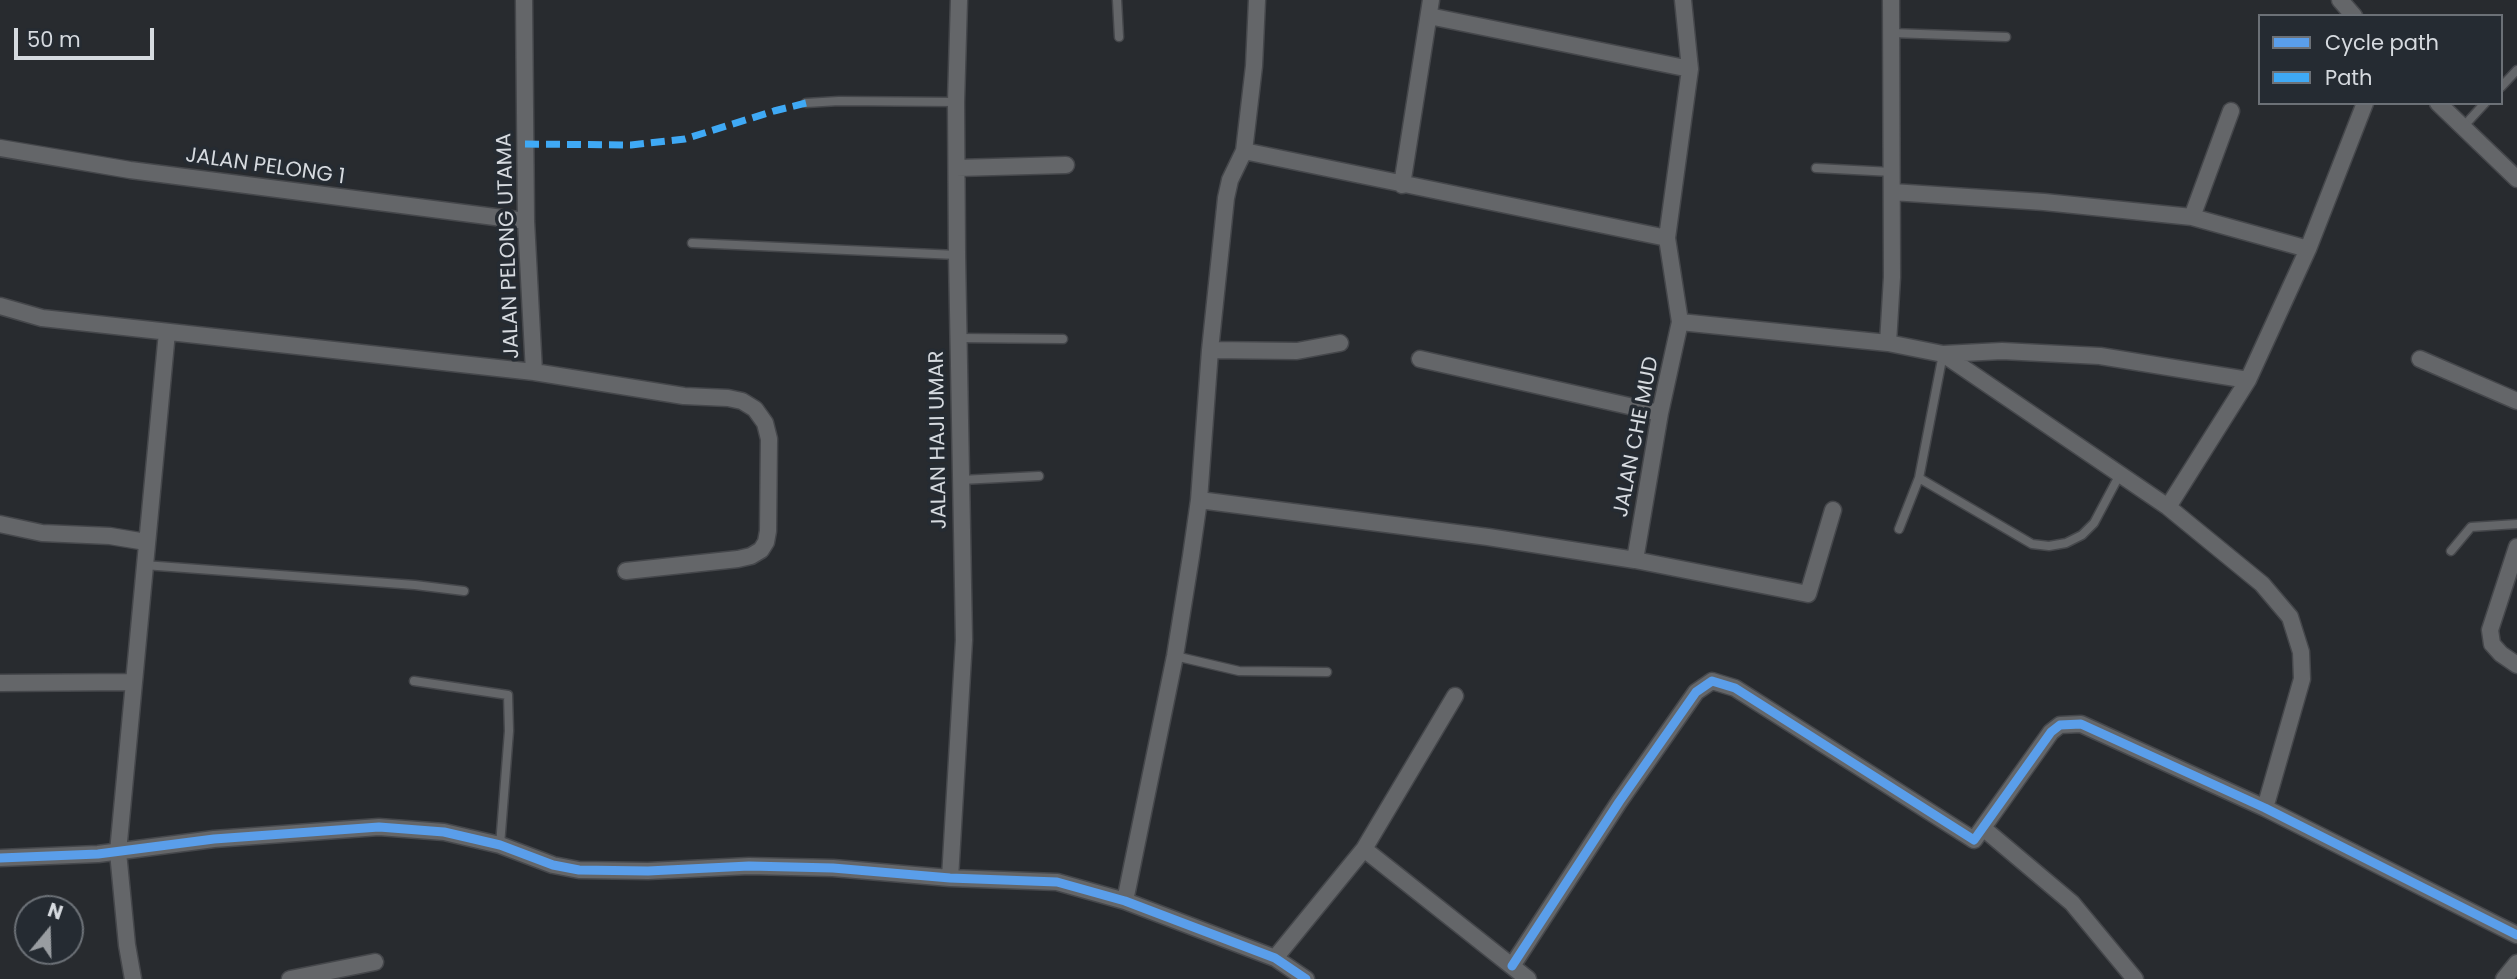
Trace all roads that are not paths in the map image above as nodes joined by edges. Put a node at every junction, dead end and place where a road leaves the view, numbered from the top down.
1 (524, 0) edge
2 (959, 0) edge
3 (1117, 0) edge
4 (1257, 0) edge
5 (1683, 0) edge
6 (1891, 0) edge
7 (2340, 0) edge
8 (1430, 8) edge
9 (2352, 14) edge
10 (1892, 33) junction
11 (1119, 37) dead end
12 (2006, 37) dead end
13 (1690, 69) junction
14 (2517, 70) edge
15 (2503, 85) edge
16 (956, 102) junction
17 (806, 103) dead end
18 (2364, 105) edge
19 (2440, 105) edge
20 (2484, 105) edge
21 (2231, 111) dead end
22 (2463, 127) junction
23 (0, 148) edge
24 (1244, 151) junction
25 (1066, 165) dead end
26 (957, 168) junction
27 (1816, 168) dead end
28 (1892, 172) junction
29 (2517, 179) edge
30 (1402, 185) junction
31 (1892, 192) junction
32 (2192, 217) junction
33 (526, 220) junction
34 (1667, 238) junction
35 (692, 243) dead end
36 (2308, 249) junction
37 (957, 255) junction
38 (0, 306) edge
39 (1680, 322) junction
40 (167, 332) junction
41 (959, 338) junction
42 (1063, 339) dead end
43 (1340, 343) dead end
44 (1888, 343) junction
45 (1210, 350) junction
46 (1943, 354) junction
47 (1420, 359) dead end
48 (2420, 359) dead end
49 (534, 372) junction
50 (2248, 380) junction
51 (2517, 401) edge
52 (1660, 413) junction
53 (2120, 474) junction
54 (1039, 476) dead end
55 (1919, 478) junction
56 (961, 480) junction
57 (1199, 500) junction
58 (2168, 507) junction
59 (1833, 510) dead end
60 (0, 524) edge
61 (2517, 524) edge
62 (1899, 529) dead end
63 (146, 542) junction
64 (2517, 547) edge
65 (2451, 551) dead end
66 (1635, 560) junction
67 (144, 565) junction
68 (626, 571) dead end
69 (464, 591) dead end
70 (1175, 656) junction
71 (2517, 665) edge
72 (1327, 672) dead end
73 (414, 681) dead end
74 (0, 682) edge
75 (134, 682) junction
76 (1455, 696) dead end
77 (2265, 808) junction
78 (1983, 828) junction
79 (500, 845) junction
80 (1364, 849) junction
81 (118, 852) junction
82 (0, 858) edge
83 (950, 878) junction
84 (1125, 901) junction
85 (2517, 935) edge
86 (1275, 958) junction
87 (375, 962) dead end
88 (2517, 963) edge
89 (1512, 966) junction
90 (300, 978) edge
91 (134, 979) edge
92 (1306, 979) edge
93 (1528, 979) edge
94 (2135, 979) edge
95 (2504, 979) edge

1 - 33 street, JALAN PELONG UTAMA
2 - 16 street, JALAN HAJI UMAR
3 - 11 lane
4 - 24 street
5 - 13 street
6 - 10 street
7 - 9 street
8 - 13 street
8 - 30 street
10 - 12 lane
10 - 28 street
13 - 34 street
14 - 15 lane
16 - 17 lane
16 - 26 street, JALAN HAJI UMAR
18 - 36 street
19 - 22 street
20 - 22 lane
21 - 32 street
22 - 29 street
23 - 33 street, JALAN PELONG 1
24 - 30 street
24 - 45 street
25 - 26 street
26 - 37 street, JALAN HAJI UMAR
27 - 28 lane
28 - 31 street
30 - 34 street
31 - 32 street
31 - 44 street
32 - 36 street
33 - 49 street, JALAN PELONG UTAMA
34 - 39 street
35 - 37 lane
36 - 50 street
37 - 41 street, JALAN HAJI UMAR
38 - 40 street
39 - 44 street
39 - 52 street, JALAN CHE MUD
40 - 49 street, JALAN PELONG UTAMA
40 - 63 street
41 - 42 lane
41 - 56 street, JALAN HAJI UMAR
43 - 45 street
44 - 46 street
45 - 57 street
46 - 50 street
46 - 53 street
46 - 55 lane
47 - 52 street
48 - 51 street
49 - 68 street
50 - 58 street
52 - 66 street, JALAN CHE MUD
53 - 55 lane
53 - 58 street
54 - 56 lane
55 - 62 lane
56 - 83 street, JALAN HAJI UMAR
57 - 66 street
57 - 70 street
58 - 77 street
59 - 66 street
60 - 63 street
61 - 65 lane
63 - 67 street
64 - 71 street
67 - 69 lane
67 - 75 street
70 - 72 lane
70 - 84 street
73 - 79 lane
74 - 75 street
75 - 81 street
76 - 80 street
77 - 78 street
77 - 85 street
78 - 89 street
78 - 94 street
79 - 81 street
79 - 83 street
80 - 86 street
80 - 89 street
81 - 82 street
81 - 91 street
83 - 84 street
84 - 86 street
86 - 92 street
87 - 90 street
88 - 95 street
89 - 93 street

